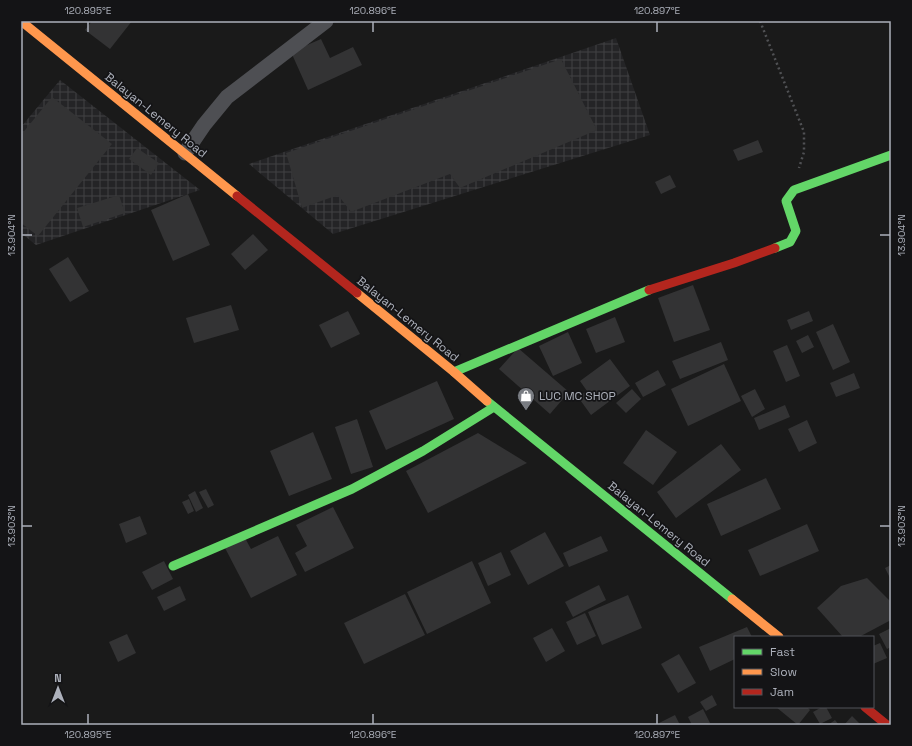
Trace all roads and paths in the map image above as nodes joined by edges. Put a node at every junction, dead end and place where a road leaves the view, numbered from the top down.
1 (326, 21) edge
2 (760, 21) edge
3 (21, 22) edge
4 (185, 153) junction
5 (891, 155) edge
6 (794, 190) junction
7 (454, 372) junction
8 (494, 406) junction
9 (172, 566) dead end
10 (778, 636) edge
11 (866, 708) edge
12 (888, 725) edge

1 - 4 street
2 - 6 path
3 - 4 main road, Balayan-Lemery Road
4 - 7 main road, Balayan-Lemery Road
5 - 6 main road
6 - 7 main road
7 - 8 main road, Balayan-Lemery Road
8 - 9 main road
8 - 10 main road, Balayan-Lemery Road
11 - 12 main road

